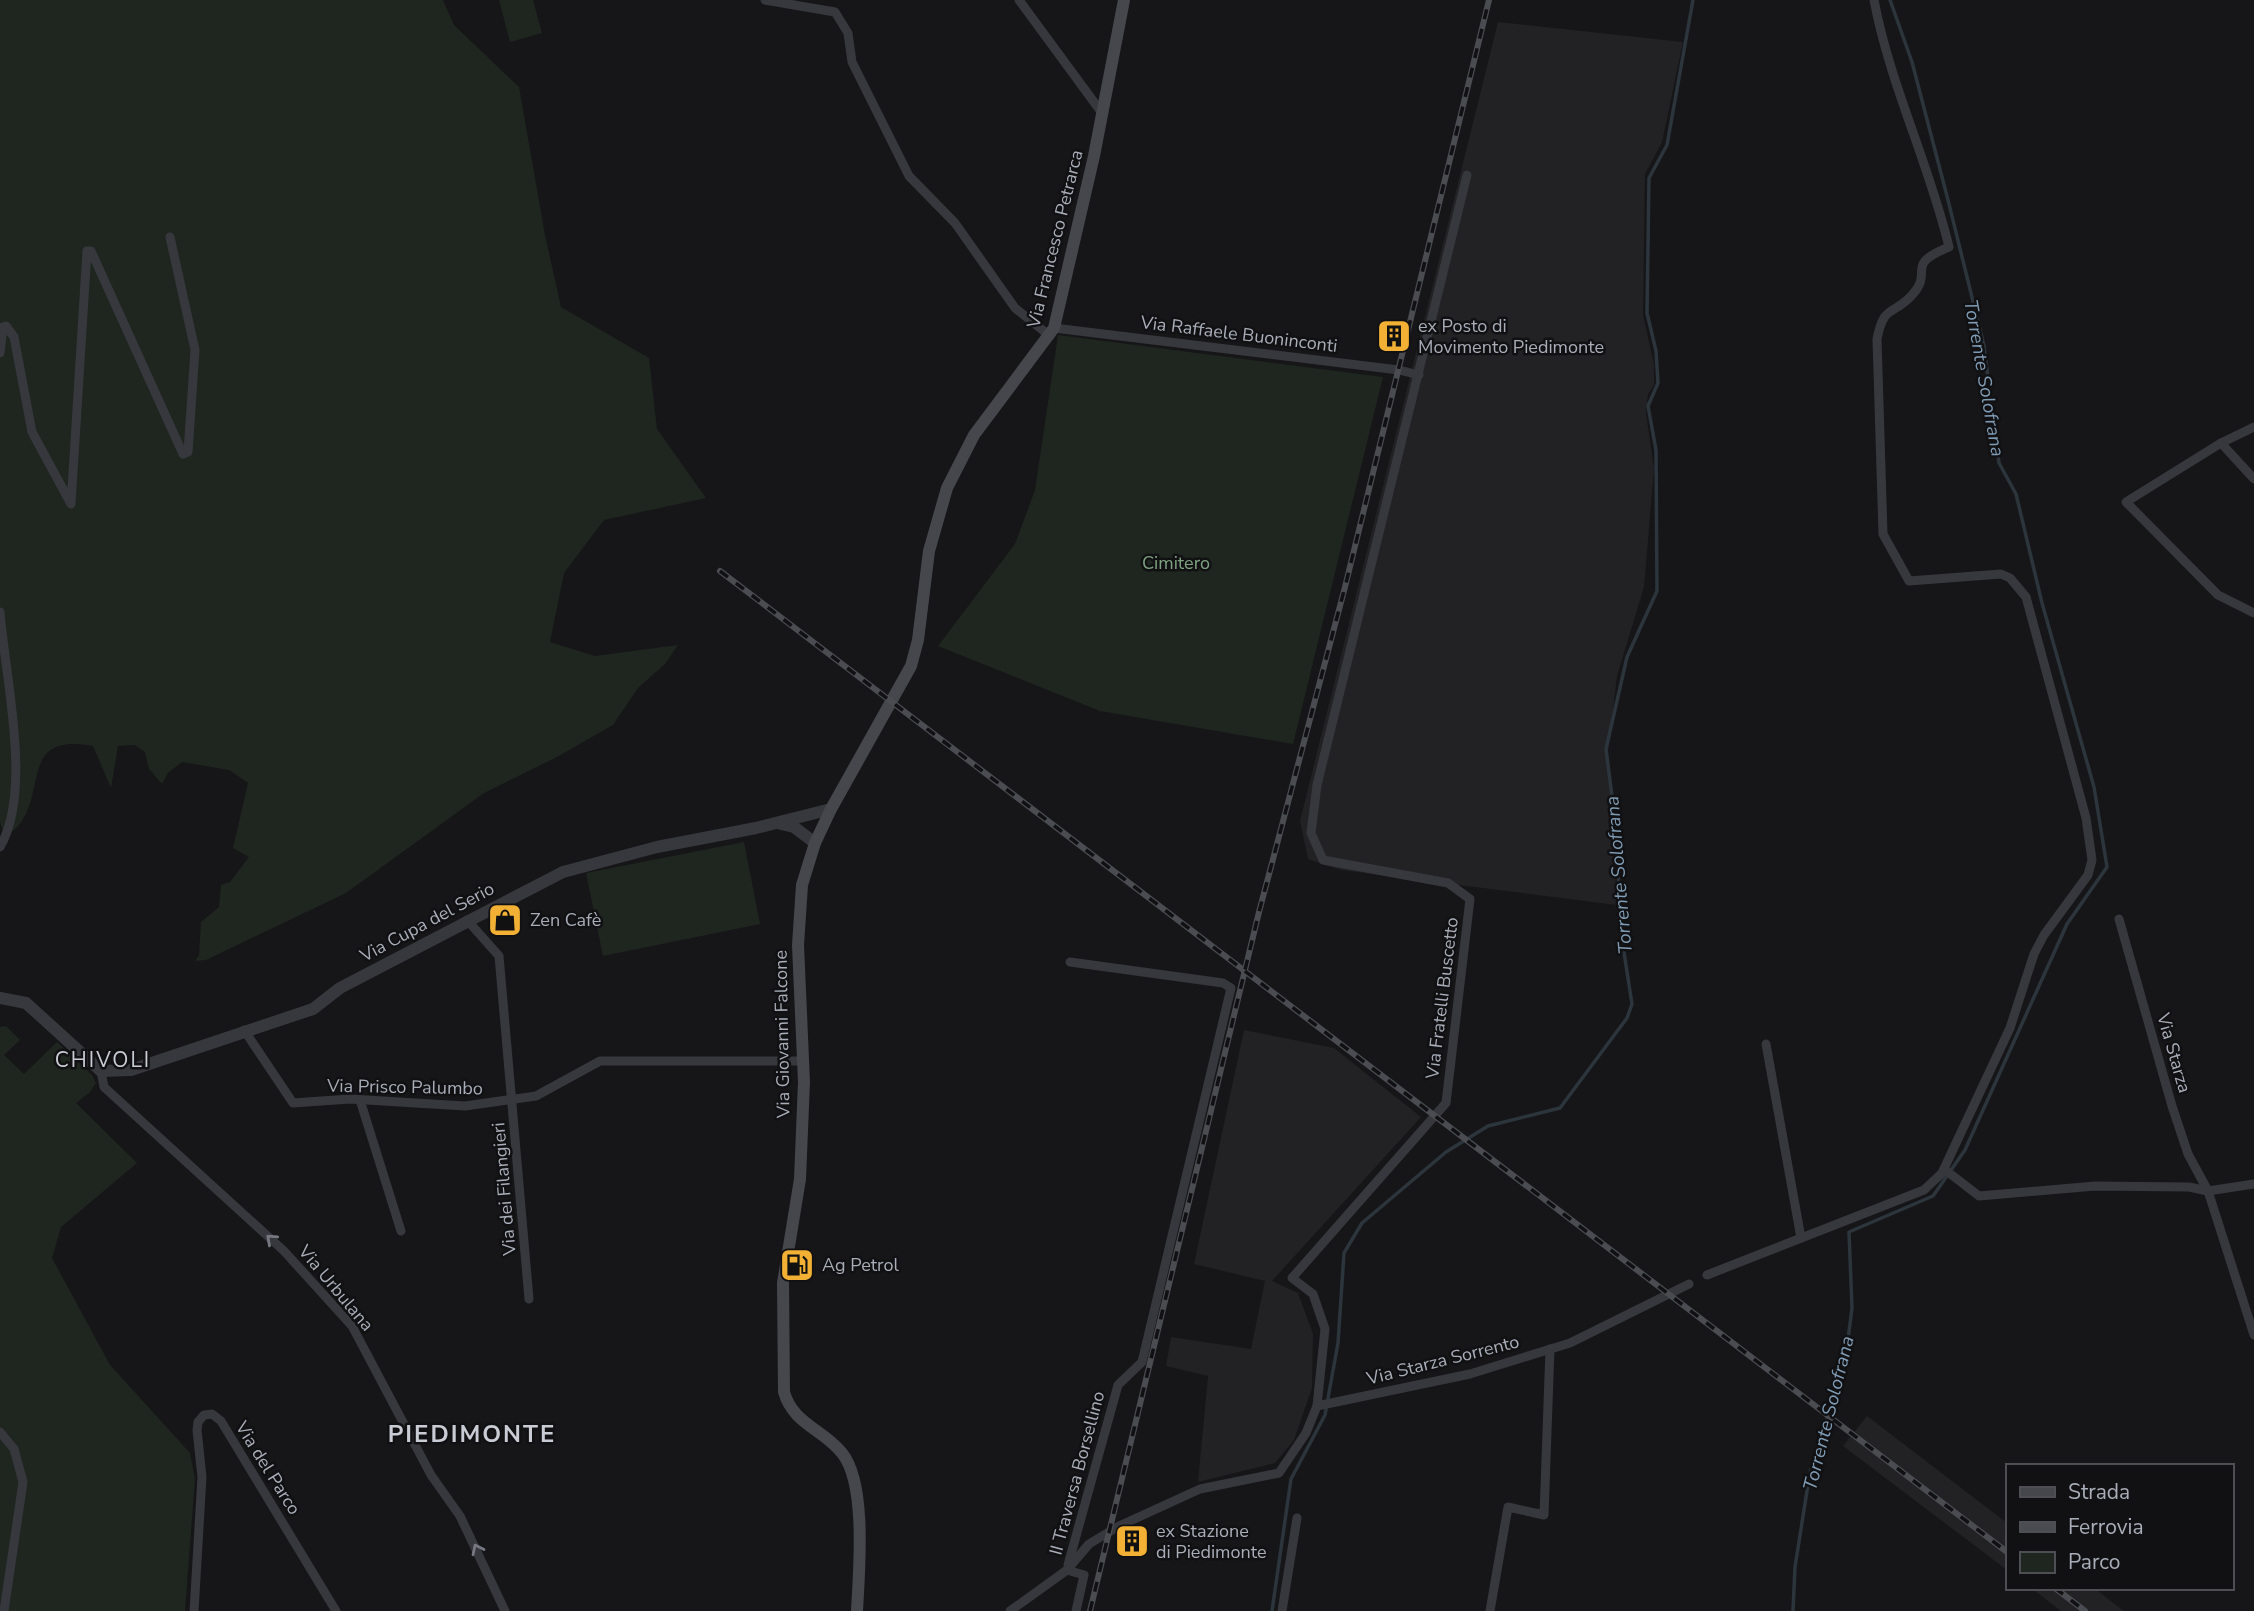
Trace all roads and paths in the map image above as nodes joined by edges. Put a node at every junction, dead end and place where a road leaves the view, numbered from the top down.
1 (765, 0) edge
2 (1019, 0) edge
3 (1124, 0) edge
4 (1874, 0) edge
5 (1102, 113) junction
6 (1467, 175) dead end
7 (170, 237) dead end
8 (1052, 332) junction
9 (0, 353) edge
10 (1419, 375) junction
11 (2254, 427) edge
12 (2221, 443) junction
13 (2254, 479) edge
14 (0, 612) edge
15 (2254, 613) edge
16 (831, 809) junction
17 (777, 823) junction
18 (815, 843) junction
19 (0, 848) edge
20 (2119, 919) dead end
21 (467, 920) junction
22 (1070, 962) dead end
23 (0, 998) edge
24 (244, 1030) junction
25 (1766, 1044) dead end
26 (804, 1061) junction
27 (102, 1072) junction
28 (360, 1100) junction
29 (513, 1102) junction
30 (1949, 1172) junction
31 (2254, 1184) edge
32 (2208, 1191) junction
33 (401, 1231) dead end
34 (1801, 1238) junction
35 (1707, 1275) dead end
36 (1689, 1284) dead end
37 (529, 1299) dead end
38 (2254, 1335) edge
39 (1550, 1349) junction
40 (1325, 1404) junction
41 (0, 1432) edge
42 (1297, 1518) dead end
43 (1067, 1570) junction
44 (4, 1611) edge
45 (194, 1611) edge
46 (336, 1611) edge
47 (505, 1611) edge
48 (857, 1611) edge
49 (1010, 1611) edge
50 (1076, 1611) edge
51 (1282, 1611) edge
52 (1490, 1611) edge

1 - 8 street
2 - 5 street
3 - 5 main road, Via Francesco Petrarca
4 - 30 street
5 - 8 main road, Via Francesco Petrarca
6 - 10 street, Via Fratelli Buscetto
7 - 9 street
8 - 10 street, Via Raffaele Buoninconti
8 - 16 main road, Via Francesco Petrarca
10 - 40 street, Via Fratelli Buscetto
11 - 12 street
12 - 13 street
12 - 15 street
14 - 19 street
16 - 17 street, Via Cupa del Serio
16 - 18 main road, Via Giovanni Falcone
17 - 18 street
17 - 21 street, Via Cupa del Serio
18 - 26 main road, Via Giovanni Falcone
20 - 32 street, Via Starza
21 - 24 street, Via Cupa del Serio
21 - 29 street, Via dei Filangieri
22 - 43 street, II Traversa Borsellino
23 - 27 street
24 - 27 street, Via Cupa del Serio
24 - 28 street, Via Prisco Palumbo
25 - 34 street
26 - 29 street, Via Prisco Palumbo
26 - 48 main road, Via Giovanni Falcone
47 -> 27 street, Via Urbulana
28 - 29 street, Via Prisco Palumbo
28 - 33 street
29 - 37 street, Via dei Filangieri
30 - 32 street
30 - 34 street
31 - 32 street
32 - 38 street, Via Starza
34 - 35 street
36 - 39 street, Via Starza Sorrento
39 - 40 street, Via Starza Sorrento
39 - 52 street
40 - 43 street, Via Fratelli Buscetto
41 - 44 street
42 - 51 street
43 - 49 street, Via Fratelli Buscetto
43 - 50 street
45 - 46 street, Via del Parco

